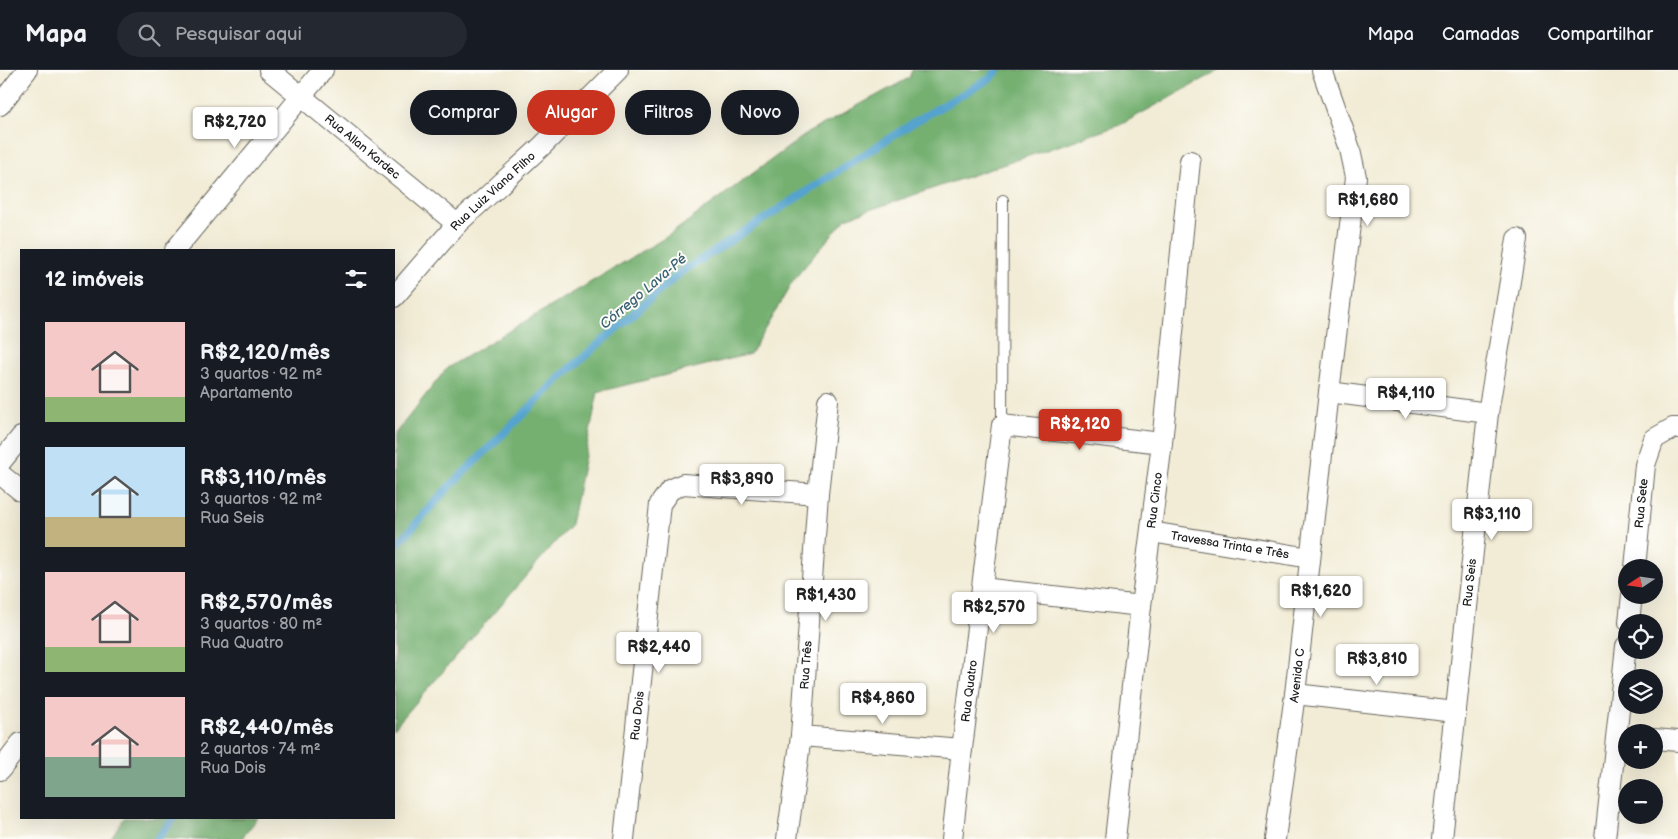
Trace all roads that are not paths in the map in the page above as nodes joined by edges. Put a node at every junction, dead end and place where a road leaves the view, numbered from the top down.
1 (27, 70) edge
2 (269, 70) edge
3 (323, 70) edge
4 (618, 70) edge
5 (1322, 70) edge
6 (301, 96) junction
7 (0, 105) edge
8 (1190, 162) dead end
9 (1003, 200) dead end
10 (457, 224) junction
11 (1517, 239) dead end
12 (176, 249) edge
13 (395, 296) edge
14 (1329, 392) junction
15 (828, 401) dead end
16 (1488, 413) junction
17 (1002, 425) junction
18 (1678, 428) edge
19 (20, 438) edge
20 (1162, 443) junction
21 (0, 463) edge
22 (0, 474) edge
23 (20, 490) edge
24 (818, 494) junction
25 (1151, 532) junction
26 (1310, 558) junction
27 (1636, 559) edge
28 (982, 588) junction
29 (1141, 606) junction
30 (1625, 659) edge
31 (1295, 694) junction
32 (1456, 712) junction
33 (1622, 724) edge
34 (801, 736) junction
35 (1663, 740) edge
36 (1678, 741) edge
37 (20, 744) edge
38 (962, 749) junction
39 (1618, 757) edge
40 (0, 770) edge
41 (624, 839) edge
42 (787, 839) edge
43 (952, 839) edge
44 (1115, 839) edge
45 (1275, 839) edge
46 (1447, 839) edge
47 (1605, 839) edge

1 - 7 street
2 - 6 street, Rua Allan Kardec
3 - 6 street
4 - 10 street, Rua Luiz Viana Filho
5 - 14 street, Avenida C
6 - 10 street, Rua Allan Kardec
6 - 12 street
8 - 20 street, Rua Cinco
9 - 17 lane
10 - 13 street, Rua Luiz Viana Filho
11 - 16 street, Rua Seis
14 - 16 street
14 - 26 street, Avenida C
15 - 24 street, Rua Três
16 - 32 street, Rua Seis
17 - 20 street
17 - 28 street, Rua Quatro
18 - 27 street, Rua Sete
19 - 21 street
20 - 25 street, Rua Cinco
22 - 23 street
24 - 34 street, Rua Três
24 - 41 street, Rua Dois
25 - 26 street, Travessa Trinta e Três
25 - 29 street, Rua Cinco
26 - 31 street, Avenida C
28 - 29 street
28 - 38 street, Rua Quatro
29 - 44 street, Rua Cinco
30 - 33 street
31 - 32 street
31 - 45 street, Avenida C
32 - 46 street, Rua Seis
34 - 38 street
34 - 42 street, Rua Três
35 - 36 street
37 - 40 street
38 - 43 street, Rua Quatro
39 - 47 street

